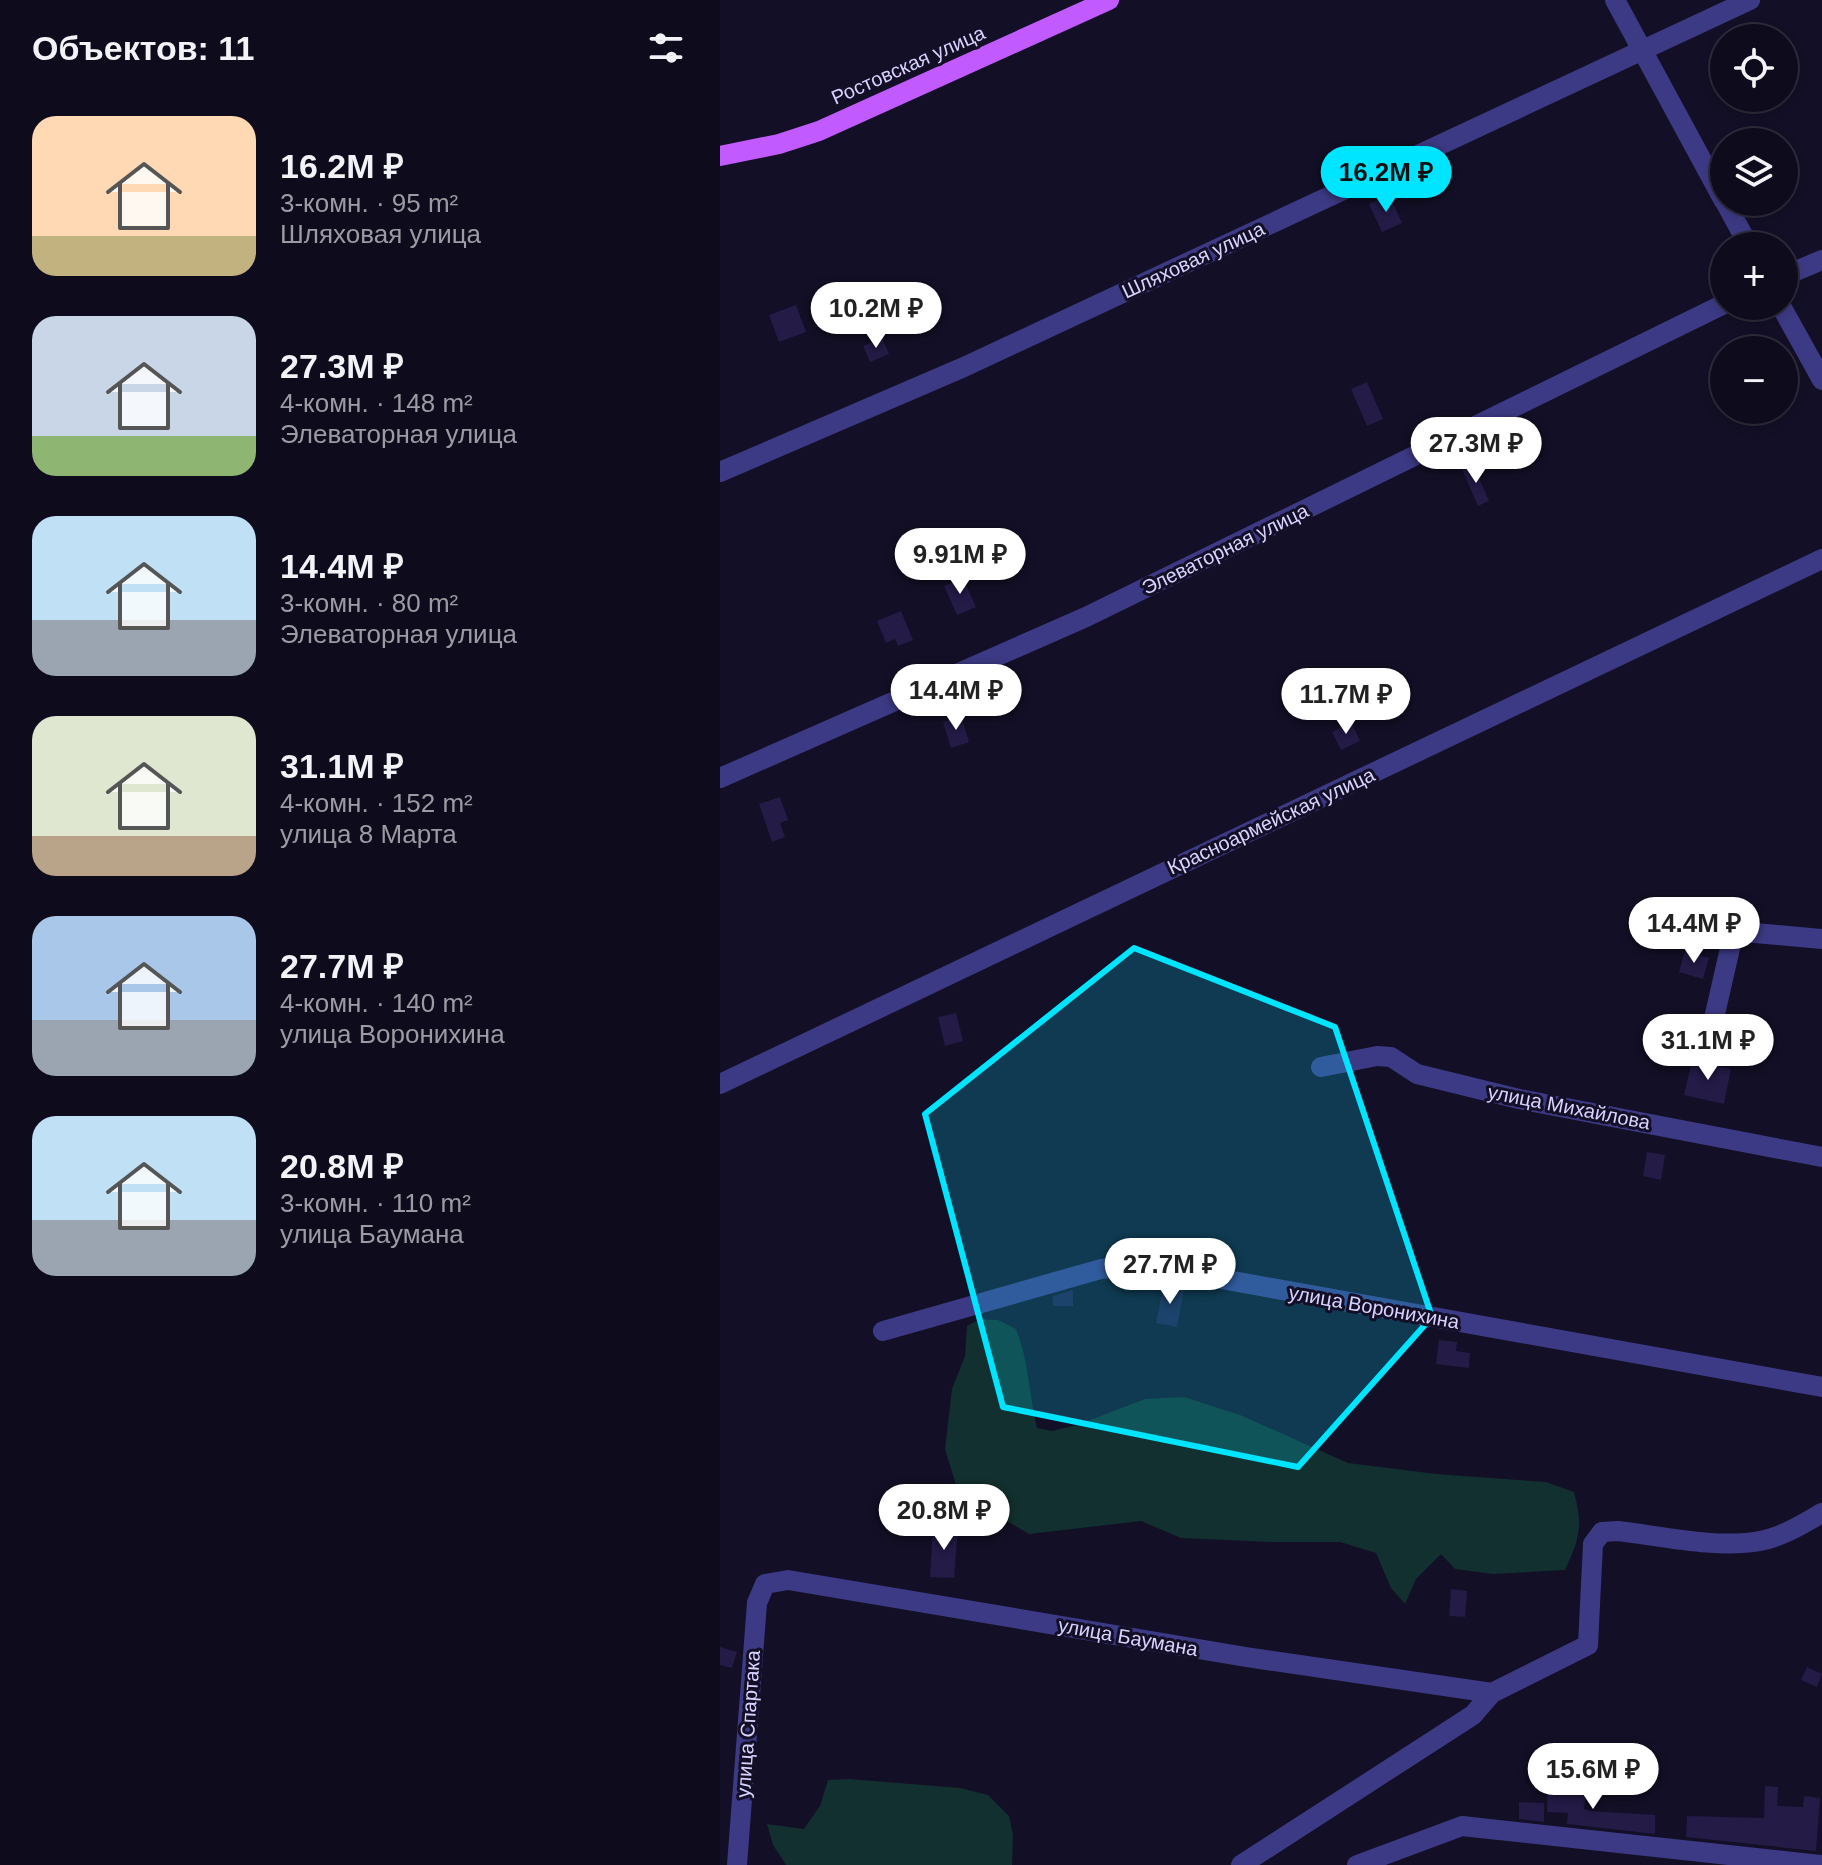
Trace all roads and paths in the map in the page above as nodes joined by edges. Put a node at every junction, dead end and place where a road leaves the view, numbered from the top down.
1 (1109, 0) edge
2 (1615, 0) edge
3 (1750, 0) edge
4 (1642, 49) junction
5 (720, 156) edge
6 (1710, 175) edge
7 (1822, 260) edge
8 (1798, 270) edge
9 (1710, 311) edge
10 (1789, 320) edge
11 (1822, 380) edge
12 (720, 472) edge
13 (1822, 559) edge
14 (720, 778) edge
15 (1822, 939) edge
16 (1710, 1036) dead end
17 (1321, 1067) dead end
18 (720, 1084) edge
19 (1822, 1157) edge
20 (883, 1331) dead end
21 (1822, 1387) edge
22 (1822, 1513) edge
23 (765, 1584) joint
24 (1492, 1693) junction
25 (737, 1865) edge
26 (1241, 1865) edge
27 (1357, 1865) edge
28 (1820, 1865) edge

1 - 5 main road, Ростовская улица
2 - 4 street
3 - 4 street, Шляховая улица
4 - 6 street
4 - 12 street, Шляховая улица
7 - 8 street
9 - 14 street, Элеваторная улица
10 - 11 street
13 - 18 street, Красноармейская улица
15 - 16 street
17 - 19 street, улица Михайлова
20 - 21 street, улица Воронихина
22 - 24 street
23 - 24 street, улица Баумана
23 - 25 street, улица Спартака
24 - 26 street
27 - 28 street

